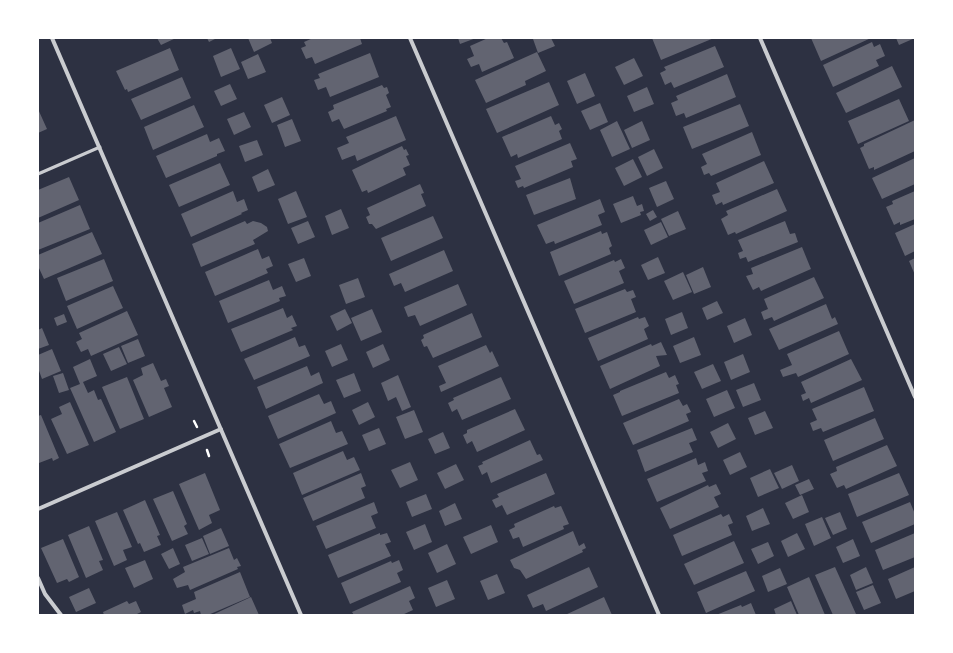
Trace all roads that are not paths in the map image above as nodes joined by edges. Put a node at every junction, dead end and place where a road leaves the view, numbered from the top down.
1 (52, 38) edge
2 (410, 38) edge
3 (760, 38) edge
4 (100, 147) junction
5 (38, 174) edge
6 (915, 397) edge
7 (221, 429) junction
8 (38, 509) edge
9 (38, 578) edge
10 (61, 615) edge
11 (301, 615) edge
12 (659, 615) edge

1 - 4 street
2 - 12 street
3 - 6 street
4 - 5 lane
4 - 7 street
7 - 8 street
7 - 11 street
9 - 10 street

